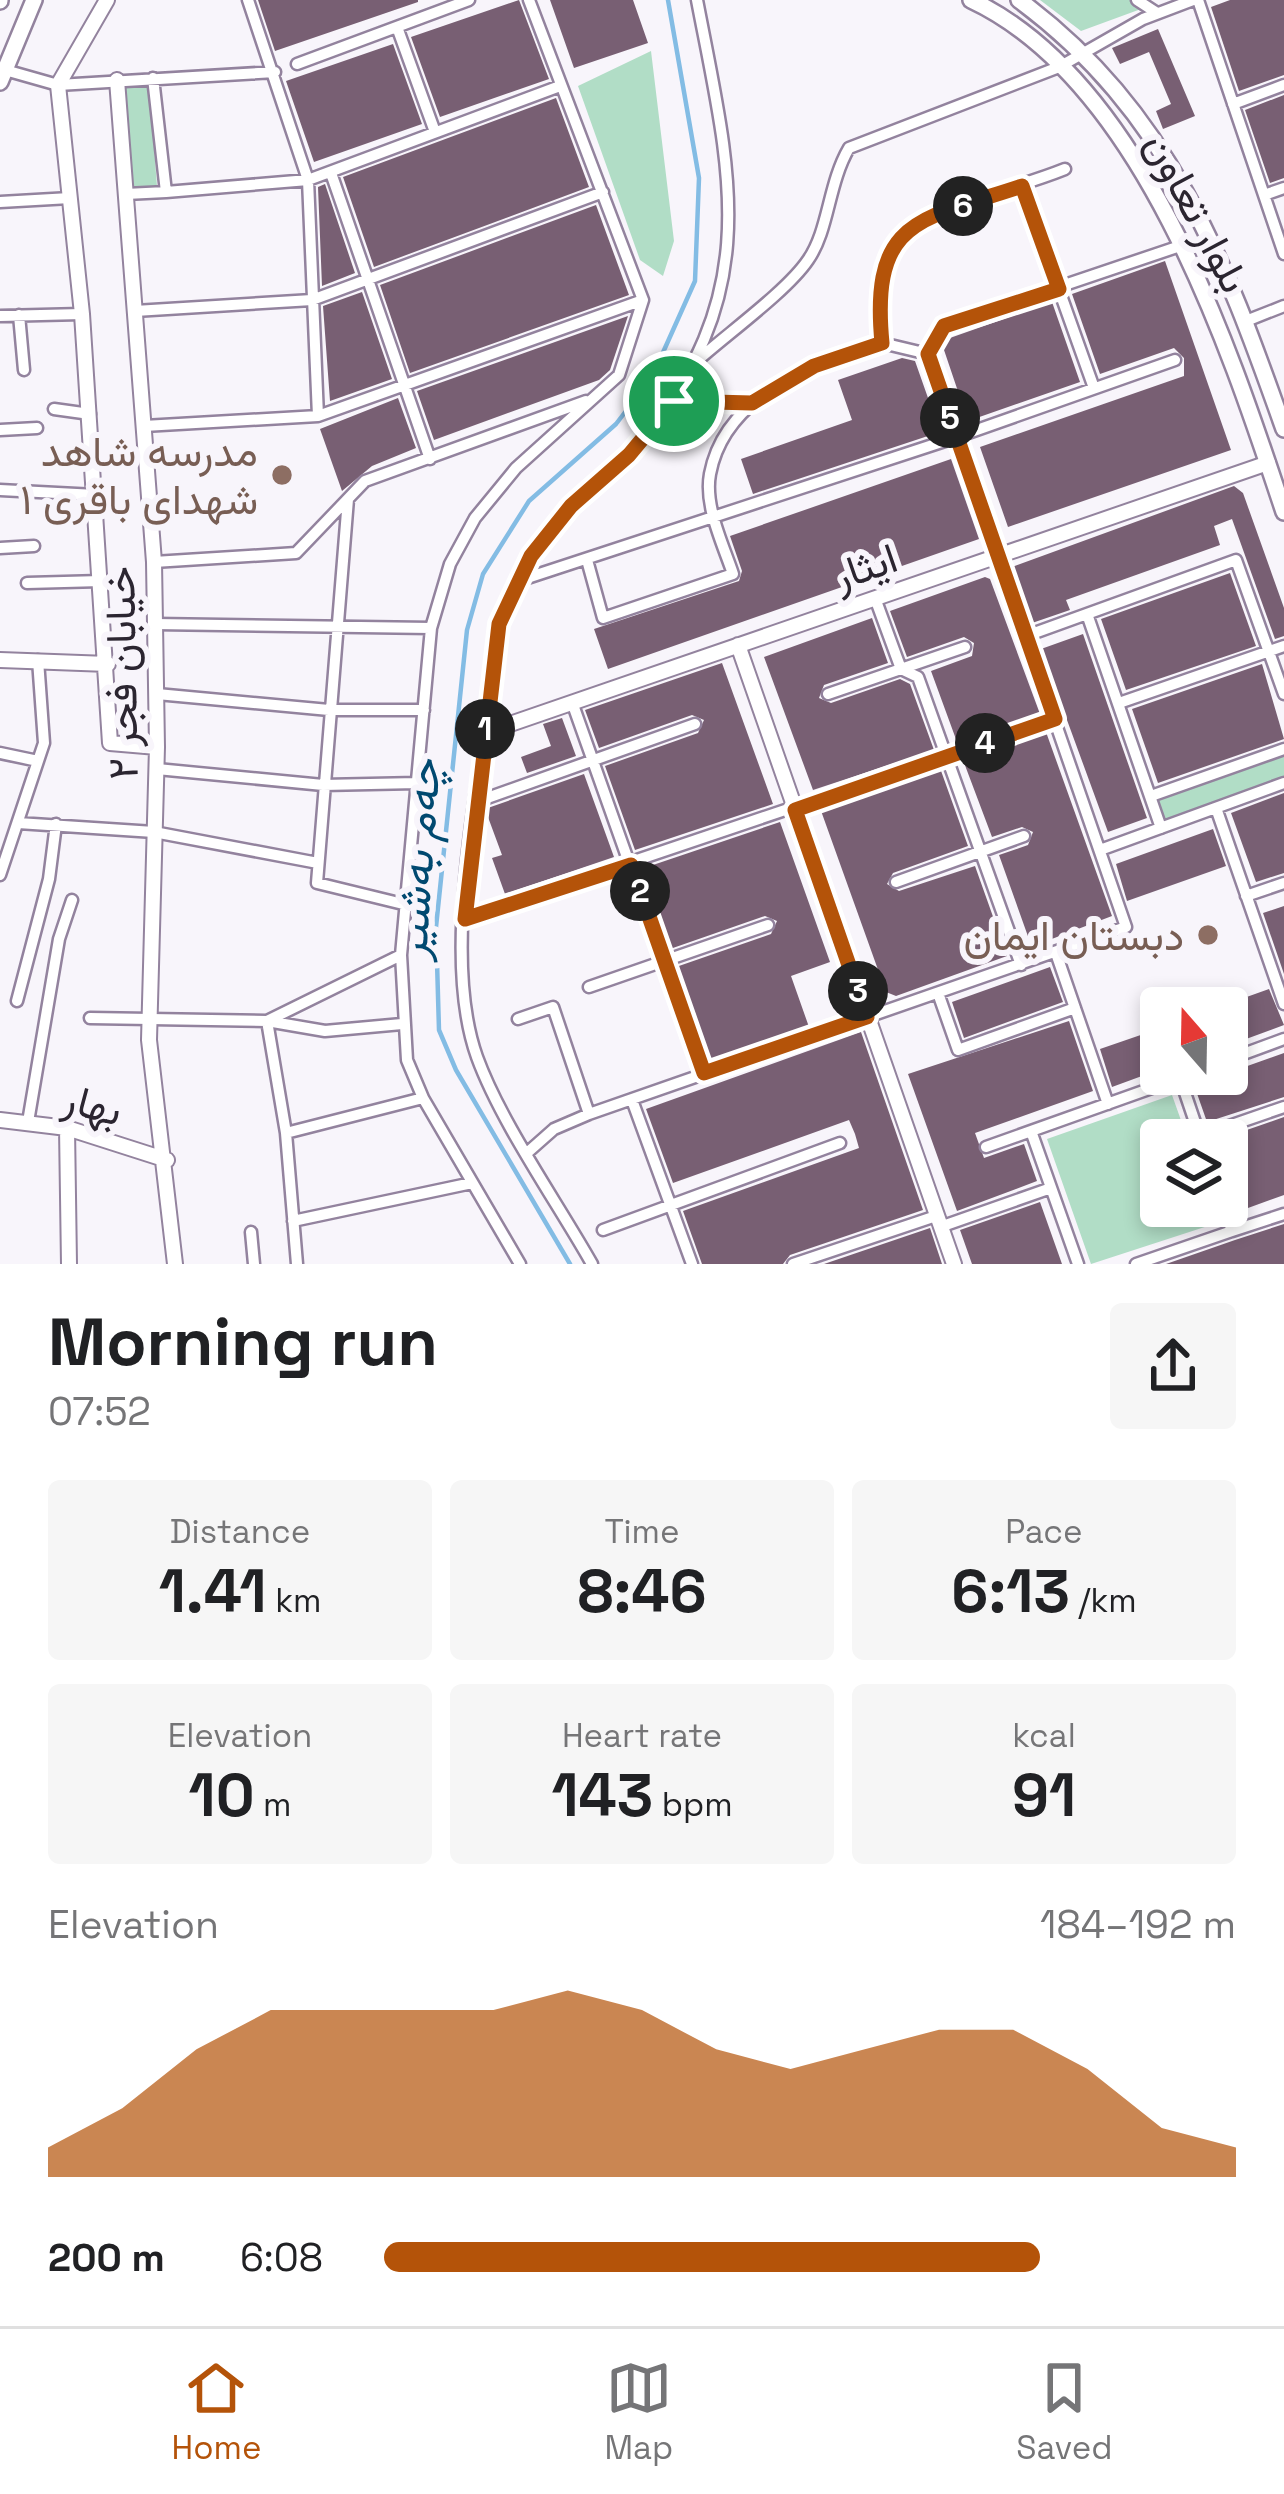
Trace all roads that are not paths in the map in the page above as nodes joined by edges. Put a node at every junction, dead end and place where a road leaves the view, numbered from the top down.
1 (34, 0) edge
2 (105, 0) edge
3 (248, 0) edge
4 (470, 0) edge
5 (529, 0) edge
6 (697, 0) edge
7 (971, 0) edge
8 (1019, 0) edge
9 (1137, 0) edge
10 (1195, 0) edge
11 (1157, 13) junction
12 (397, 27) junction
13 (1084, 50) junction
14 (297, 64) dead end
15 (1059, 67) junction
16 (275, 72) junction
17 (2, 76) edge
18 (153, 78) junction
19 (117, 80) junction
20 (58, 85) junction
21 (1284, 85) edge
22 (560, 86) junction
23 (1233, 104) junction
24 (434, 132) junction
25 (1065, 169) dead end
26 (331, 173) junction
27 (308, 180) junction
28 (1022, 186) junction
29 (1284, 188) edge
30 (166, 192) junction
31 (603, 192) junction
32 (126, 194) junction
33 (1264, 195) junction
34 (70, 198) junction
35 (0, 202) edge
36 (1183, 245) junction
37 (1284, 254) edge
38 (369, 279) junction
39 (1059, 289) junction
40 (312, 300) junction
41 (643, 300) junction
42 (1284, 307) edge
43 (135, 311) junction
44 (82, 314) junction
45 (19, 315) junction
46 (0, 316) edge
47 (1246, 321) junction
48 (882, 343) junction
49 (928, 354) junction
50 (1175, 360) dead end
51 (695, 363) junction
52 (24, 370) dead end
53 (404, 386) junction
54 (1094, 388) junction
55 (592, 398) junction
56 (674, 401) junction
57 (752, 403) junction
58 (54, 409) dead end
59 (90, 414) junction
60 (319, 416) junction
61 (1283, 425) edge
62 (144, 426) junction
63 (37, 428) dead end
64 (0, 430) edge
65 (957, 437) junction
66 (430, 458) junction
67 (1276, 460) edge
68 (0, 490) edge
69 (96, 496) junction
70 (348, 499) junction
71 (1284, 512) edge
72 (714, 518) junction
73 (34, 546) dead end
74 (0, 548) edge
75 (998, 556) junction
76 (587, 560) junction
77 (154, 562) junction
78 (518, 580) junction
79 (102, 581) junction
80 (27, 583) dead end
81 (874, 598) junction
82 (1088, 614) junction
83 (155, 624) junction
84 (339, 628) junction
85 (431, 628) junction
86 (1026, 636) junction
87 (738, 645) junction
88 (1284, 646) edge
89 (965, 647) dead end
90 (1268, 651) junction
91 (38, 660) junction
92 (1, 664) edge
93 (108, 664) junction
94 (901, 669) junction
95 (157, 694) junction
96 (828, 694) dead end
97 (1284, 694) edge
98 (572, 702) junction
99 (1119, 703) junction
100 (329, 710) junction
101 (424, 710) junction
102 (1055, 719) junction
103 (695, 724) dead end
104 (484, 733) junction
105 (157, 747) junction
106 (1284, 749) edge
107 (0, 753) edge
108 (948, 756) junction
109 (593, 759) junction
110 (38, 761) junction
111 (157, 769) junction
112 (417, 783) junction
113 (1284, 783) edge
114 (322, 785) junction
115 (1151, 796) junction
116 (476, 802) junction
117 (1216, 808) junction
118 (795, 810) junction
119 (18, 823) junction
120 (56, 824) junction
121 (1161, 828) junction
122 (154, 832) junction
123 (1024, 836) dead end
124 (1100, 850) junction
125 (982, 851) junction
126 (3, 853) edge
127 (318, 863) junction
128 (631, 865) junction
129 (0, 875) edge
130 (896, 882) dead end
131 (1284, 883) edge
132 (1246, 896) junction
133 (72, 900) dead end
134 (403, 904) junction
135 (465, 919) junction
136 (768, 925) dead end
137 (1056, 952) junction
138 (400, 955) junction
139 (665, 961) junction
140 (1021, 964) junction
141 (589, 987) dead end
142 (938, 993) junction
143 (17, 1000) dead end
144 (1284, 1001) edge
145 (1075, 1008) junction
146 (867, 1017) junction
147 (90, 1018) dead end
148 (518, 1019) dead end
149 (152, 1021) junction
150 (267, 1021) junction
151 (403, 1024) junction
152 (1284, 1039) edge
153 (1248, 1052) edge
154 (704, 1073) junction
155 (1140, 1092) edge
156 (423, 1098) junction
157 (632, 1100) junction
158 (1108, 1104) junction
159 (1284, 1106) edge
160 (589, 1114) junction
161 (0, 1120) edge
162 (1248, 1120) edge
163 (28, 1121) junction
164 (67, 1128) junction
165 (1030, 1131) junction
166 (286, 1133) junction
167 (840, 1143) dead end
168 (986, 1147) dead end
169 (528, 1152) junction
170 (167, 1160) junction
171 (472, 1183) junction
172 (1052, 1188) junction
173 (670, 1203) junction
174 (1284, 1214) edge
175 (293, 1221) junction
176 (938, 1221) junction
177 (1231, 1227) edge
178 (603, 1230) dead end
179 (1232, 1231) junction
180 (251, 1232) dead end
181 (1156, 1261) edge
182 (515, 1263) edge
183 (69, 1264) edge
184 (175, 1264) edge
185 (254, 1264) edge
186 (297, 1264) edge
187 (592, 1264) edge
188 (692, 1264) edge
189 (793, 1264) edge
190 (954, 1264) edge
191 (1078, 1264) edge
192 (1136, 1264) edge

1 - 17 main road
2 - 20 street
3 - 16 street
4 - 12 street
5 - 22 street
6 - 51 street
7 - 15 main road, بلوار تعاون
8 - 13 main road, بلوار تعاون
9 - 11 street
10 - 11 street
10 - 23 street
11 - 13 street
12 - 14 street
12 - 24 street
13 - 15 street
13 - 47 main road, بلوار تعاون
15 - 36 main road, بلوار تعاون
15 - 51 street
16 - 18 street
16 - 27 street
17 - 20 street
18 - 19 street
18 - 30 street
19 - 20 street
19 - 32 street, خیابان فجر ۲
20 - 34 street
21 - 23 street
22 - 24 street
22 - 31 street
23 - 33 street
24 - 26 street
25 - 28 street
26 - 27 street
26 - 38 street
27 - 30 street
27 - 40 street
28 - 39 street
28 - 48 street
29 - 33 street
30 - 32 street
31 - 38 street
31 - 41 street
32 - 43 street, خیابان فجر ۲
33 - 37 street
34 - 35 street
34 - 44 street
36 - 39 street
36 - 67 main road, بلوار تعاون
38 - 40 street
38 - 53 street
39 - 49 street
39 - 54 street
40 - 43 street
40 - 60 street
41 - 53 street
41 - 55 street
42 - 47 street
43 - 62 street, خیابان فجر ۲
44 - 45 street
44 - 59 street
45 - 46 street
45 - 52 street
47 - 61 main road, بلوار تعاون
48 - 49 street
48 - 57 street
49 - 65 street
50 - 54 street
51 - 56 street
53 - 60 street
53 - 66 street
54 - 65 street
55 - 66 street
55 - 85 street
56 - 57 street
56 - 78 street
57 - 72 street
58 - 59 street
59 - 69 street
60 - 62 street
62 - 77 street, خیابان فجر ۲
63 - 64 street
65 - 72 street
65 - 75 street
66 - 70 street
67 - 71 main road, بلوار تعاون
67 - 75 street, ایثار
68 - 69 street
69 - 79 street
70 - 77 street
70 - 84 street
72 - 76 street
72 - 76 street
73 - 74 street
75 - 81 street, ایثار
75 - 86 street
76 - 78 street
77 - 83 street, خیابان فجر ۲
78 - 104 street
79 - 80 street
79 - 93 street
81 - 87 street, ایثار
81 - 94 street
82 - 86 street
82 - 90 street
82 - 99 street
83 - 84 street
83 - 95 street, خیابان فجر ۲
84 - 85 street
84 - 100 street
85 - 101 street
86 - 102 street
87 - 98 street, ایثار
87 - 118 street
88 - 90 street
89 - 94 street
90 - 97 street
90 - 99 street
91 - 92 street
91 - 93 street
91 - 110 street
93 - 105 street
94 - 96 street
94 - 108 street
95 - 100 street
95 - 105 street, خیابان فجر ۲
98 - 104 street, ایثار
98 - 109 street
99 - 115 street
100 - 101 street
100 - 114 street
101 - 112 street
102 - 108 street
102 - 124 street
103 - 109 street
104 - 116 street
105 - 111 street, خیابان فجر ۲
106 - 115 street
107 - 110 street
108 - 118 street
108 - 125 street
109 - 116 street
109 - 128 street
110 - 119 street
111 - 114 street
111 - 122 street, خیابان فجر ۲
112 - 114 street
112 - 134 street
113 - 117 street
114 - 127 street
115 - 121 street
116 - 135 street
117 - 121 street
117 - 132 street
118 - 128 street
118 - 146 street
119 - 120 street
119 - 126 street
120 - 122 street
120 - 143 street
121 - 124 street
122 - 127 street
122 - 149 street, خیابان فجر ۲
123 - 125 street
124 - 137 street
125 - 130 street
125 - 140 street
126 - 129 street
127 - 134 street
128 - 135 street
128 - 139 street
131 - 132 street
132 - 144 street
133 - 163 street
134 - 138 street
135 - 169 street
136 - 139 street
137 - 140 street
137 - 145 street
138 - 150 street
138 - 151 street
139 - 141 street
139 - 154 street
140 - 142 street
142 - 145 street
142 - 146 street
145 - 158 street
146 - 154 street
146 - 176 street
147 - 149 street
148 - 160 street
149 - 150 street
149 - 170 street, خیابان فجر ۲
150 - 151 street
150 - 166 street
151 - 156 street
152 - 153 street
154 - 157 street
155 - 158 street
156 - 166 street
156 - 171 street
157 - 160 street
157 - 173 street
158 - 165 street
159 - 162 street
160 - 169 street
161 - 163 street, بهار
163 - 164 street, بهار
164 - 170 street, بهار
164 - 183 street
165 - 168 street
165 - 172 street
166 - 175 street
167 - 173 street
169 - 187 street
170 - 184 street, خیابان فجر ۲
171 - 175 street
171 - 182 street
172 - 176 street
172 - 191 street
173 - 178 street
173 - 188 street
174 - 179 street
175 - 186 street
176 - 189 street
176 - 190 street
177 - 179 street
179 - 181 street
180 - 185 street
181 - 192 street

